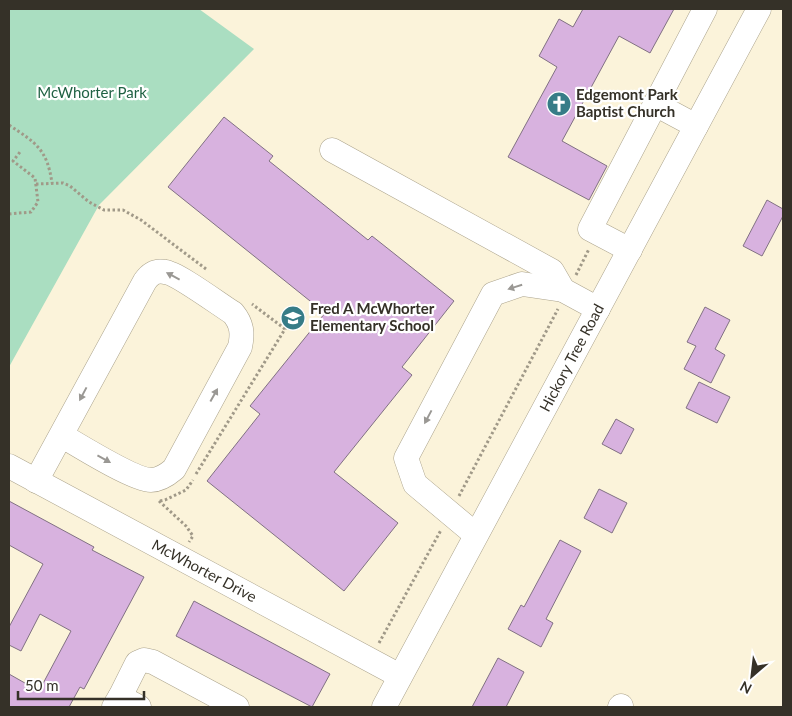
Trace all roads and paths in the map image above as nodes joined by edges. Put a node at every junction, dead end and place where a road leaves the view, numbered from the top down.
1 (705, 9) edge
2 (759, 9) edge
3 (655, 104) junction
4 (9, 125) edge
5 (696, 126) junction
6 (332, 150) dead end
7 (20, 152) dead end
8 (52, 183) junction
9 (36, 184) junction
10 (9, 214) edge
11 (161, 235) dead end
12 (630, 250) junction
13 (563, 290) junction
14 (598, 310) junction
15 (61, 435) junction
16 (9, 466) edge
17 (36, 481) junction
18 (476, 535) junction
19 (400, 676) junction
20 (124, 704) edge
21 (237, 707) edge
22 (384, 707) edge

1 - 3 street
2 - 5 street, Hickory Tree Road
3 - 5 street
3 - 12 street
4 - 8 path
5 - 12 street, Hickory Tree Road
6 - 13 street
7 - 9 path
8 - 9 path
8 - 11 path
9 - 10 path
12 - 14 street, Hickory Tree Road
13 - 14 street
13 -> 18 street
14 - 18 street, Hickory Tree Road
15 -> 15 street
15 - 17 street
16 - 17 street, McWhorter Drive
17 - 19 street, McWhorter Drive
18 - 19 street, Hickory Tree Road
19 - 22 street, Hickory Tree Road
20 - 21 street

